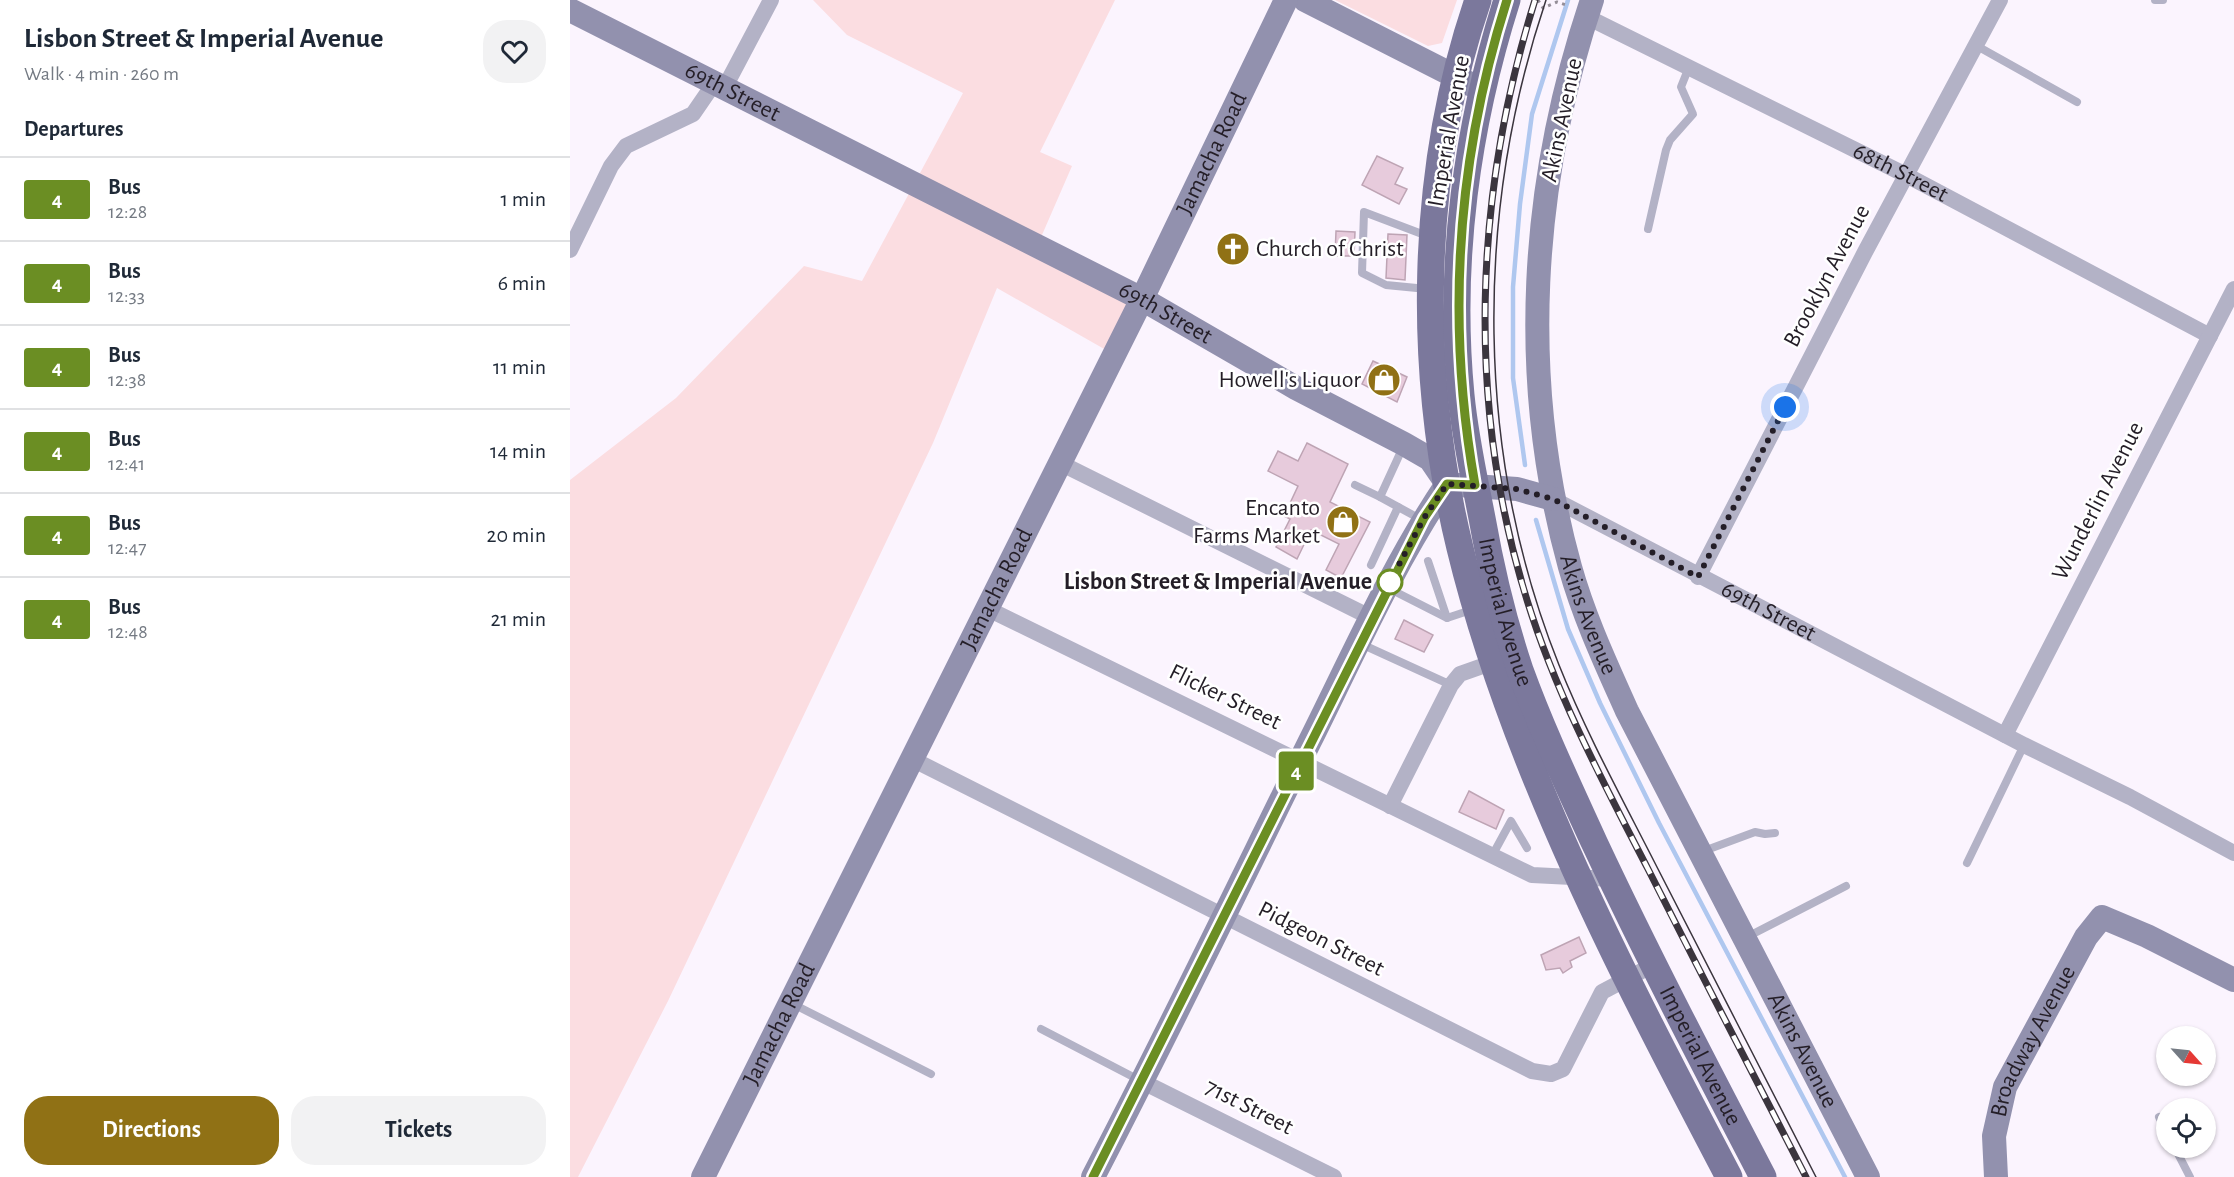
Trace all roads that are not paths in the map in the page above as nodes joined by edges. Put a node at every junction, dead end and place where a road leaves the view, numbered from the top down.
1 (771, 0) edge
2 (1286, 0) edge
3 (1478, 0) edge
4 (1507, 0) edge
5 (2000, 0) edge
6 (2155, 0) edge
7 (2163, 0) edge
8 (1321, 4) edge
9 (1583, 8) edge
10 (570, 10) edge
11 (1977, 46) junction
12 (1689, 66) junction
13 (1456, 76) junction
14 (720, 85) junction
15 (1480, 89) junction
16 (2077, 102) dead end
17 (1908, 176) junction
18 (1648, 229) dead end
19 (1433, 238) junction
20 (570, 250) edge
21 (2234, 289) edge
22 (1431, 290) junction
23 (1142, 299) junction
24 (2210, 336) junction
25 (1404, 444) junction
26 (1058, 462) junction
27 (1355, 484) dead end
28 (1447, 484) junction
29 (1475, 485) junction
30 (1380, 497) junction
31 (1553, 499) junction
32 (1398, 507) junction
33 (1423, 521) junction
34 (1428, 561) dead end
35 (1371, 565) dead end
36 (1698, 577) junction
37 (1387, 587) junction
38 (986, 608) junction
39 (1477, 608) junction
40 (1372, 618) junction
41 (1447, 618) junction
42 (1359, 643) junction
43 (1494, 662) junction
44 (1450, 685) junction
45 (2005, 735) junction
46 (2024, 745) junction
47 (912, 759) junction
48 (1301, 761) junction
49 (1390, 806) junction
50 (1775, 833) dead end
51 (1527, 848) dead end
52 (1701, 852) junction
53 (2234, 853) edge
54 (1492, 856) junction
55 (1967, 863) dead end
56 (1580, 878) junction
57 (1612, 879) junction
58 (1846, 886) dead end
59 (1223, 917) junction
60 (1745, 938) junction
61 (1653, 965) junction
62 (1624, 978) junction
63 (2234, 980) edge
64 (790, 1002) junction
65 (1041, 1029) dead end
66 (931, 1074) dead end
67 (1141, 1081) junction
68 (2180, 1158) edge
69 (703, 1177) edge
70 (1092, 1177) edge
71 (1334, 1177) edge
72 (1729, 1177) edge
73 (1763, 1177) edge
74 (1868, 1177) edge
75 (1996, 1177) edge
76 (2190, 1177) edge

1 - 14 street
2 - 23 street, Jamacha Road
3 - 13 main road, Imperial Avenue
4 - 15 main road, Imperial Avenue
5 - 11 street, Brooklyn Avenue
6 - 7 lane
8 - 13 street
9 - 12 street, 68th Street
9 - 31 street, Akins Avenue
10 - 14 street, 69th Street
11 - 16 lane
11 - 17 street, Brooklyn Avenue
12 - 17 street, 68th Street
12 - 18 lane
13 - 15 street
13 - 19 main road, Imperial Avenue
14 - 20 street
14 - 23 street, 69th Street
15 - 29 main road, Imperial Avenue
17 - 24 street, 68th Street
17 - 36 street, Brooklyn Avenue
19 - 22 main road, Imperial Avenue
19 - 22 lane
21 - 24 street, Wunderlin Avenue
22 - 28 main road, Imperial Avenue
23 - 25 street, 69th Street
23 - 26 street, Jamacha Road
24 - 45 street, Wunderlin Avenue
25 - 28 street, 69th Street
25 - 30 lane
26 - 38 street, Jamacha Road
26 - 40 street
27 - 30 lane
28 - 29 street, 69th Street
28 - 33 street
28 - 39 main road, Imperial Avenue
29 - 31 street, 69th Street
29 - 57 main road, Imperial Avenue
30 - 32 lane
31 - 36 street, 69th Street
31 - 52 street, Akins Avenue
32 - 33 lane
32 - 35 lane
33 - 37 street
34 - 41 lane
36 - 45 street, 69th Street
37 - 40 street
37 - 41 lane
38 - 47 street, Jamacha Road
38 - 48 street, Flicker Street
39 - 41 lane
39 - 43 main road, Imperial Avenue
40 - 42 street
42 - 44 lane
42 - 48 street
43 - 44 street
43 - 56 main road, Imperial Avenue
44 - 49 street
45 - 46 street, 69th Street
46 - 53 street, 69th Street
46 - 55 lane
47 - 59 street, Pidgeon Street
47 - 64 street, Jamacha Road
48 - 49 street, Flicker Street
48 - 59 street
49 - 54 street, Flicker Street
50 - 52 lane
51 - 54 lane
52 - 60 street, Akins Avenue
54 - 56 street, Flicker Street
56 - 57 street, Flicker Street
56 - 62 main road, Imperial Avenue
57 - 61 main road, Imperial Avenue
58 - 60 lane
59 - 62 street, Pidgeon Street
59 - 67 street
60 - 74 street, Akins Avenue
61 - 62 street
61 - 73 main road, Imperial Avenue
62 - 72 main road, Imperial Avenue
63 - 75 street, Broadway Avenue
64 - 66 lane
64 - 69 street, Jamacha Road
65 - 67 lane
67 - 70 street
67 - 71 street, 71st Street
68 - 76 lane

